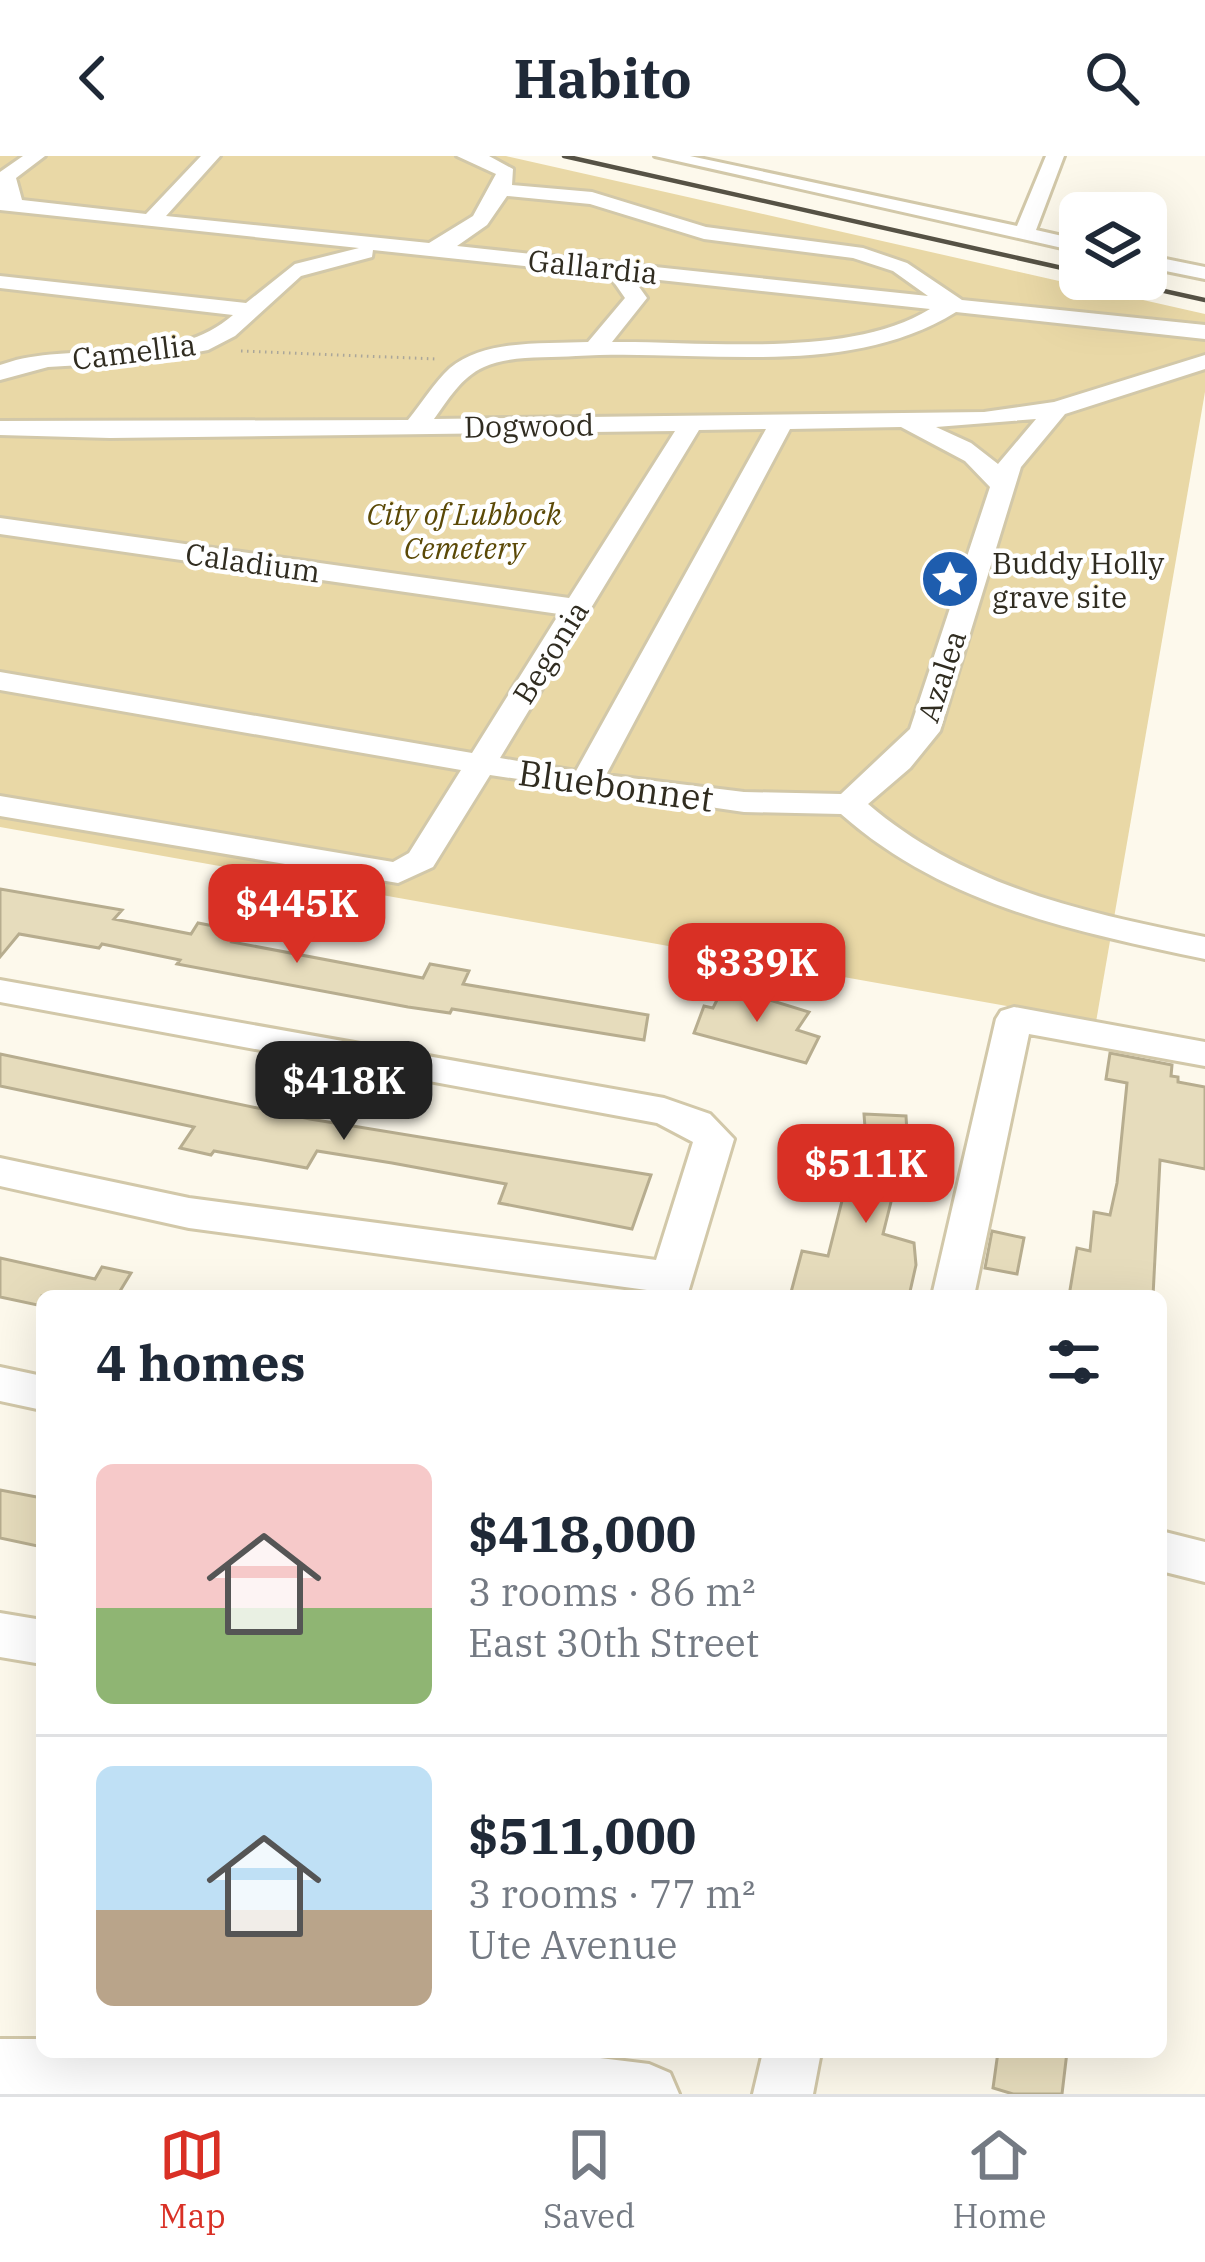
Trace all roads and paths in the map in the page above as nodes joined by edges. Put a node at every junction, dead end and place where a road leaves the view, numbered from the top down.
1 (36, 156) edge
2 (466, 156) edge
3 (664, 156) edge
4 (770, 156) edge
5 (1054, 156) edge
6 (208, 157) edge
7 (755, 176) junction
8 (3, 177) edge
9 (504, 190) junction
10 (7, 204) edge
11 (151, 220) junction
12 (472, 228) junction
13 (1024, 234) junction
14 (1059, 242) edge
15 (383, 244) junction
16 (434, 249) junction
17 (527, 259) junction
18 (1167, 266) edge
19 (615, 268) junction
20 (1205, 274) edge
21 (701, 278) junction
22 (0, 282) edge
23 (637, 298) junction
24 (955, 304) junction
25 (251, 310) junction
26 (1195, 330) edge
27 (220, 335) junction
28 (596, 346) junction
29 (483, 359) junction
30 (1205, 362) edge
31 (0, 373) edge
32 (1057, 410) junction
33 (984, 419) junction
34 (783, 420) junction
35 (876, 420) junction
36 (692, 422) junction
37 (416, 426) junction
38 (0, 428) edge
39 (1001, 484) junction
40 (0, 526) edge
41 (577, 608) junction
42 (0, 681) edge
43 (479, 765) junction
44 (586, 782) junction
45 (849, 804) junction
46 (0, 806) edge
47 (1205, 947) edge
48 (0, 992) edge
49 (1205, 1054) edge
50 (0, 1172) edge
51 (669, 1287) edge
52 (954, 1290) edge
53 (0, 1384) edge
54 (36, 1392) edge
55 (1167, 1552) edge
56 (1205, 1562) edge
57 (0, 1635) edge
58 (36, 1641) edge
59 (790, 2058) edge
60 (0, 2068) edge
61 (649, 2094) edge
62 (784, 2094) edge

1 - 8 street
2 - 9 street
3 - 7 street
4 - 7 street
5 - 13 street
6 - 11 street
7 - 13 street
8 - 10 street
9 - 12 street
9 - 24 street
10 - 11 street, Gallardia
11 - 15 street, Gallardia
12 - 16 street
12 - 17 street
13 - 14 street
15 - 16 street, Gallardia
15 - 25 street, Camellia
16 - 17 street, Gallardia
17 - 19 street, Gallardia
18 - 20 street
19 - 21 street, Gallardia
19 - 23 street
21 - 23 street
21 - 24 street, Gallardia
22 - 25 street
23 - 28 street
24 - 26 street, Gallardia
24 - 28 street
25 - 27 street, Camellia
27 - 29 path
27 - 31 street, Camellia
28 - 29 street
29 - 37 street
30 - 32 street
32 - 33 street, Dogwood
32 - 39 street, Azalea
33 - 35 street, Dogwood
33 - 39 street
34 - 35 street, Dogwood
34 - 36 street, Dogwood
34 - 44 street
35 - 39 street
36 - 37 street, Dogwood
36 - 41 street, Begonia
37 - 38 street, Dogwood
39 - 45 street, Azalea
40 - 41 street, Caladium
41 - 43 street, Begonia
42 - 43 street, Bluebonnet
43 - 44 street, Bluebonnet
43 - 46 street, Begonia
44 - 45 street, Bluebonnet
45 - 47 street
48 - 51 street
49 - 52 street
50 - 51 street
53 - 54 street
55 - 56 street
57 - 58 street
59 - 62 street
60 - 61 street

